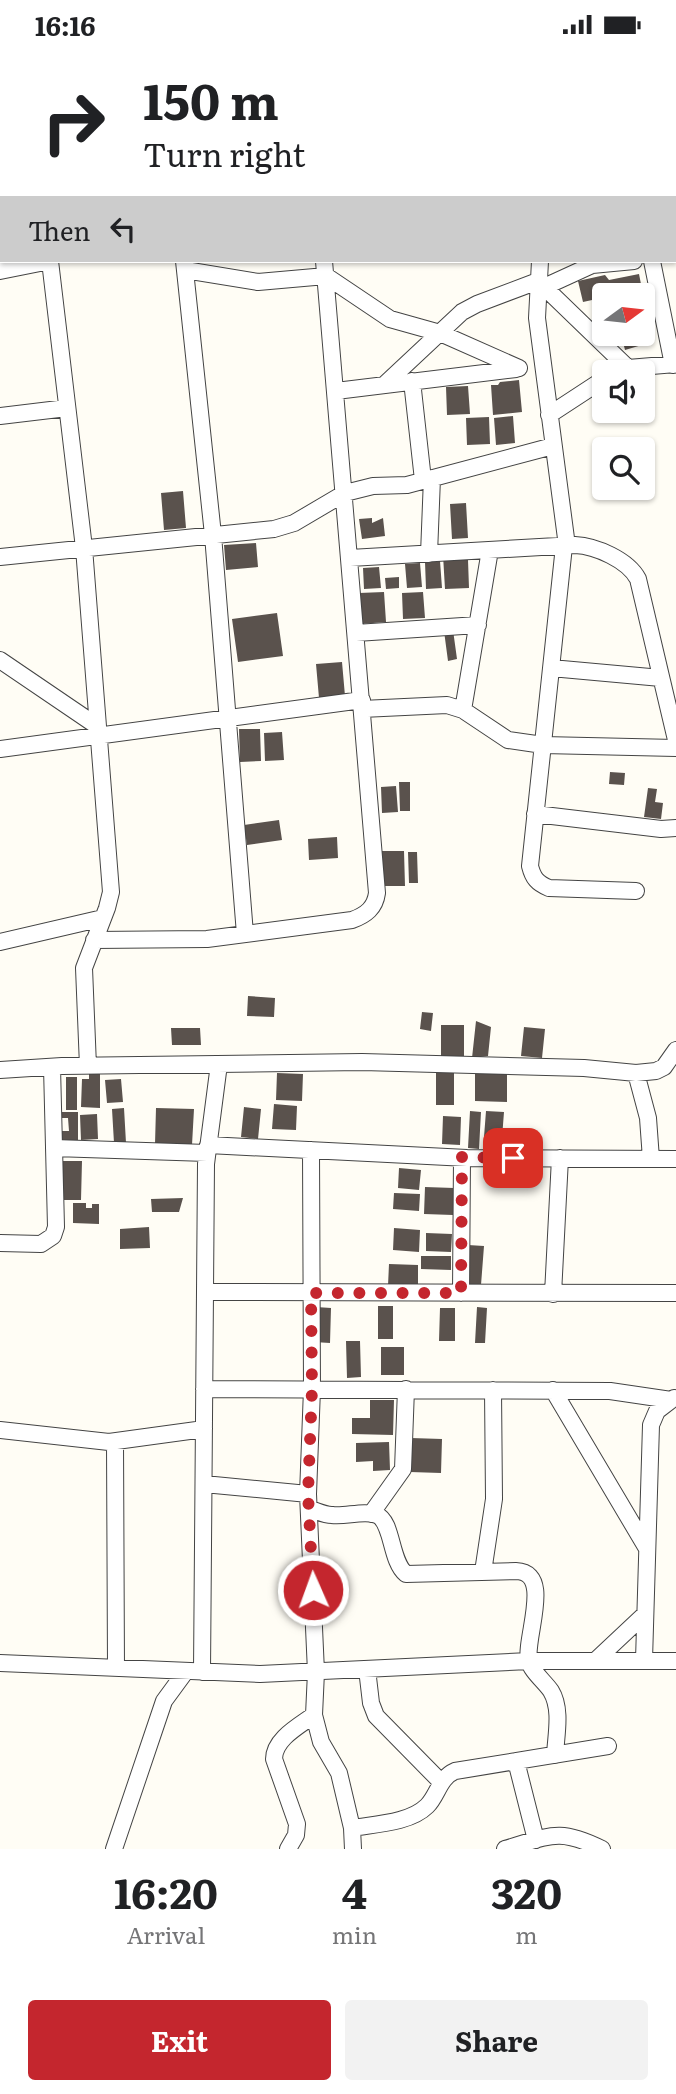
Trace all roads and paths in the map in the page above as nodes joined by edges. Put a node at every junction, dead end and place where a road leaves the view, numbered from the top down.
1 (40, 263) edge
2 (50, 263) edge
3 (540, 263) edge
4 (614, 263) edge
5 (652, 263) edge
6 (184, 265) edge
7 (325, 268) edge
8 (0, 271) edge
9 (541, 284) junction
10 (440, 333) junction
11 (612, 360) edge
12 (543, 365) junction
13 (674, 365) edge
14 (655, 367) edge
15 (519, 368) junction
16 (412, 381) junction
17 (384, 385) junction
18 (592, 387) edge
19 (336, 391) junction
20 (67, 408) junction
21 (549, 415) junction
22 (0, 416) edge
23 (553, 446) junction
24 (428, 479) junction
25 (345, 493) junction
26 (213, 535) junction
27 (565, 546) junction
28 (83, 548) junction
29 (491, 550) junction
30 (429, 554) junction
31 (0, 557) edge
32 (350, 558) junction
33 (478, 625) junction
34 (356, 633) junction
35 (0, 660) edge
36 (551, 667) junction
37 (662, 678) junction
38 (362, 705) junction
39 (463, 710) junction
40 (228, 717) junction
41 (98, 730) junction
42 (676, 740) edge
43 (543, 745) junction
44 (676, 748) edge
45 (0, 749) edge
46 (535, 814) junction
47 (676, 828) edge
48 (636, 891) dead end
49 (103, 918) junction
50 (245, 934) junction
51 (94, 940) junction
52 (0, 942) edge
53 (676, 1050) edge
54 (219, 1064) junction
55 (88, 1066) junction
56 (52, 1067) junction
57 (676, 1067) edge
58 (0, 1070) edge
59 (656, 1072) junction
60 (636, 1073) junction
61 (54, 1148) junction
62 (207, 1149) junction
63 (311, 1150) junction
64 (462, 1157) junction
65 (560, 1159) junction
66 (651, 1159) junction
67 (676, 1160) edge
68 (0, 1243) edge
69 (205, 1292) junction
70 (311, 1293) junction
71 (461, 1293) junction
72 (676, 1293) edge
73 (553, 1294) junction
74 (204, 1389) junction
75 (312, 1389) junction
76 (406, 1389) junction
77 (493, 1390) junction
78 (553, 1390) junction
79 (673, 1399) edge
80 (204, 1429) junction
81 (0, 1430) edge
82 (115, 1442) junction
83 (204, 1484) junction
84 (309, 1501) junction
85 (371, 1514) junction
86 (646, 1547) junction
87 (483, 1572) junction
88 (644, 1615) junction
89 (644, 1660) junction
90 (529, 1661) junction
91 (595, 1661) junction
92 (676, 1661) edge
93 (0, 1663) edge
94 (116, 1668) junction
95 (367, 1669) junction
96 (194, 1671) junction
97 (316, 1672) junction
98 (314, 1715) junction
99 (608, 1747) dead end
100 (555, 1755) junction
101 (516, 1761) junction
102 (441, 1782) junction
103 (352, 1828) junction
104 (536, 1840) junction
105 (114, 1849) edge
106 (288, 1849) edge
107 (354, 1849) edge
108 (505, 1849) edge
109 (602, 1849) edge

1 - 8 street
2 - 20 street
3 - 9 street
4 - 9 street
5 - 13 street
6 - 7 street
6 - 26 street
7 - 10 street
7 - 19 street
9 - 10 street
9 - 11 street
9 - 12 street
10 - 15 street
10 - 17 street
12 - 15 street
12 - 21 street
13 - 14 street
15 - 16 street
16 - 17 street
16 - 24 street
17 - 19 street
18 - 21 street
19 - 25 street
20 - 22 street
20 - 28 street
21 - 23 street
23 - 24 street
23 - 27 street
24 - 25 street
24 - 30 street
25 - 26 street
25 - 32 street
26 - 28 street
26 - 40 street
27 - 29 street
27 - 36 street
27 - 37 street
28 - 31 street
28 - 41 street
29 - 30 street
29 - 33 street
30 - 32 street
32 - 34 street
33 - 34 street
33 - 39 street
34 - 38 street
35 - 41 street
36 - 37 street
36 - 43 street
37 - 42 street
38 - 39 street
38 - 40 street
38 - 50 street
39 - 43 street
40 - 41 street
40 - 50 street
41 - 45 street
41 - 49 street
43 - 44 street
43 - 46 street
46 - 47 street
46 - 48 street
49 - 51 street
49 - 52 street
50 - 51 street
51 - 55 street
53 - 59 street
54 - 55 street
54 - 60 street
54 - 62 street
55 - 56 street
56 - 58 street
56 - 61 street
57 - 59 street
59 - 60 street
60 - 66 street
61 - 62 street
61 - 68 street
62 - 63 street
62 - 69 street
63 - 64 street
63 - 70 street
64 - 65 street
64 - 71 street
65 - 66 street
65 - 73 street
66 - 67 street
69 - 70 street
69 - 74 street
70 - 71 street
70 - 75 street
71 - 73 street
72 - 73 street
74 - 75 street
74 - 80 street
75 - 76 street
75 - 84 street
76 - 77 street
76 - 85 street
77 - 78 street
77 - 87 street
78 - 79 street
78 - 86 street
79 - 86 street
80 - 82 street
80 - 83 street
81 - 82 street
82 - 94 street
83 - 84 street
83 - 96 street
84 - 85 street
84 - 97 street
85 - 87 street
86 - 88 street
87 - 90 street
88 - 89 street
88 - 91 street
89 - 91 street
89 - 92 street
90 - 91 street
90 - 95 street
90 - 100 street
93 - 94 street
94 - 96 street
95 - 97 street
95 - 102 street
96 - 97 street
96 - 105 street
97 - 98 street
98 - 103 street
98 - 106 street
99 - 100 street
100 - 101 street
101 - 102 street
101 - 104 street
102 - 103 street
103 - 107 street
104 - 108 street
104 - 109 street

